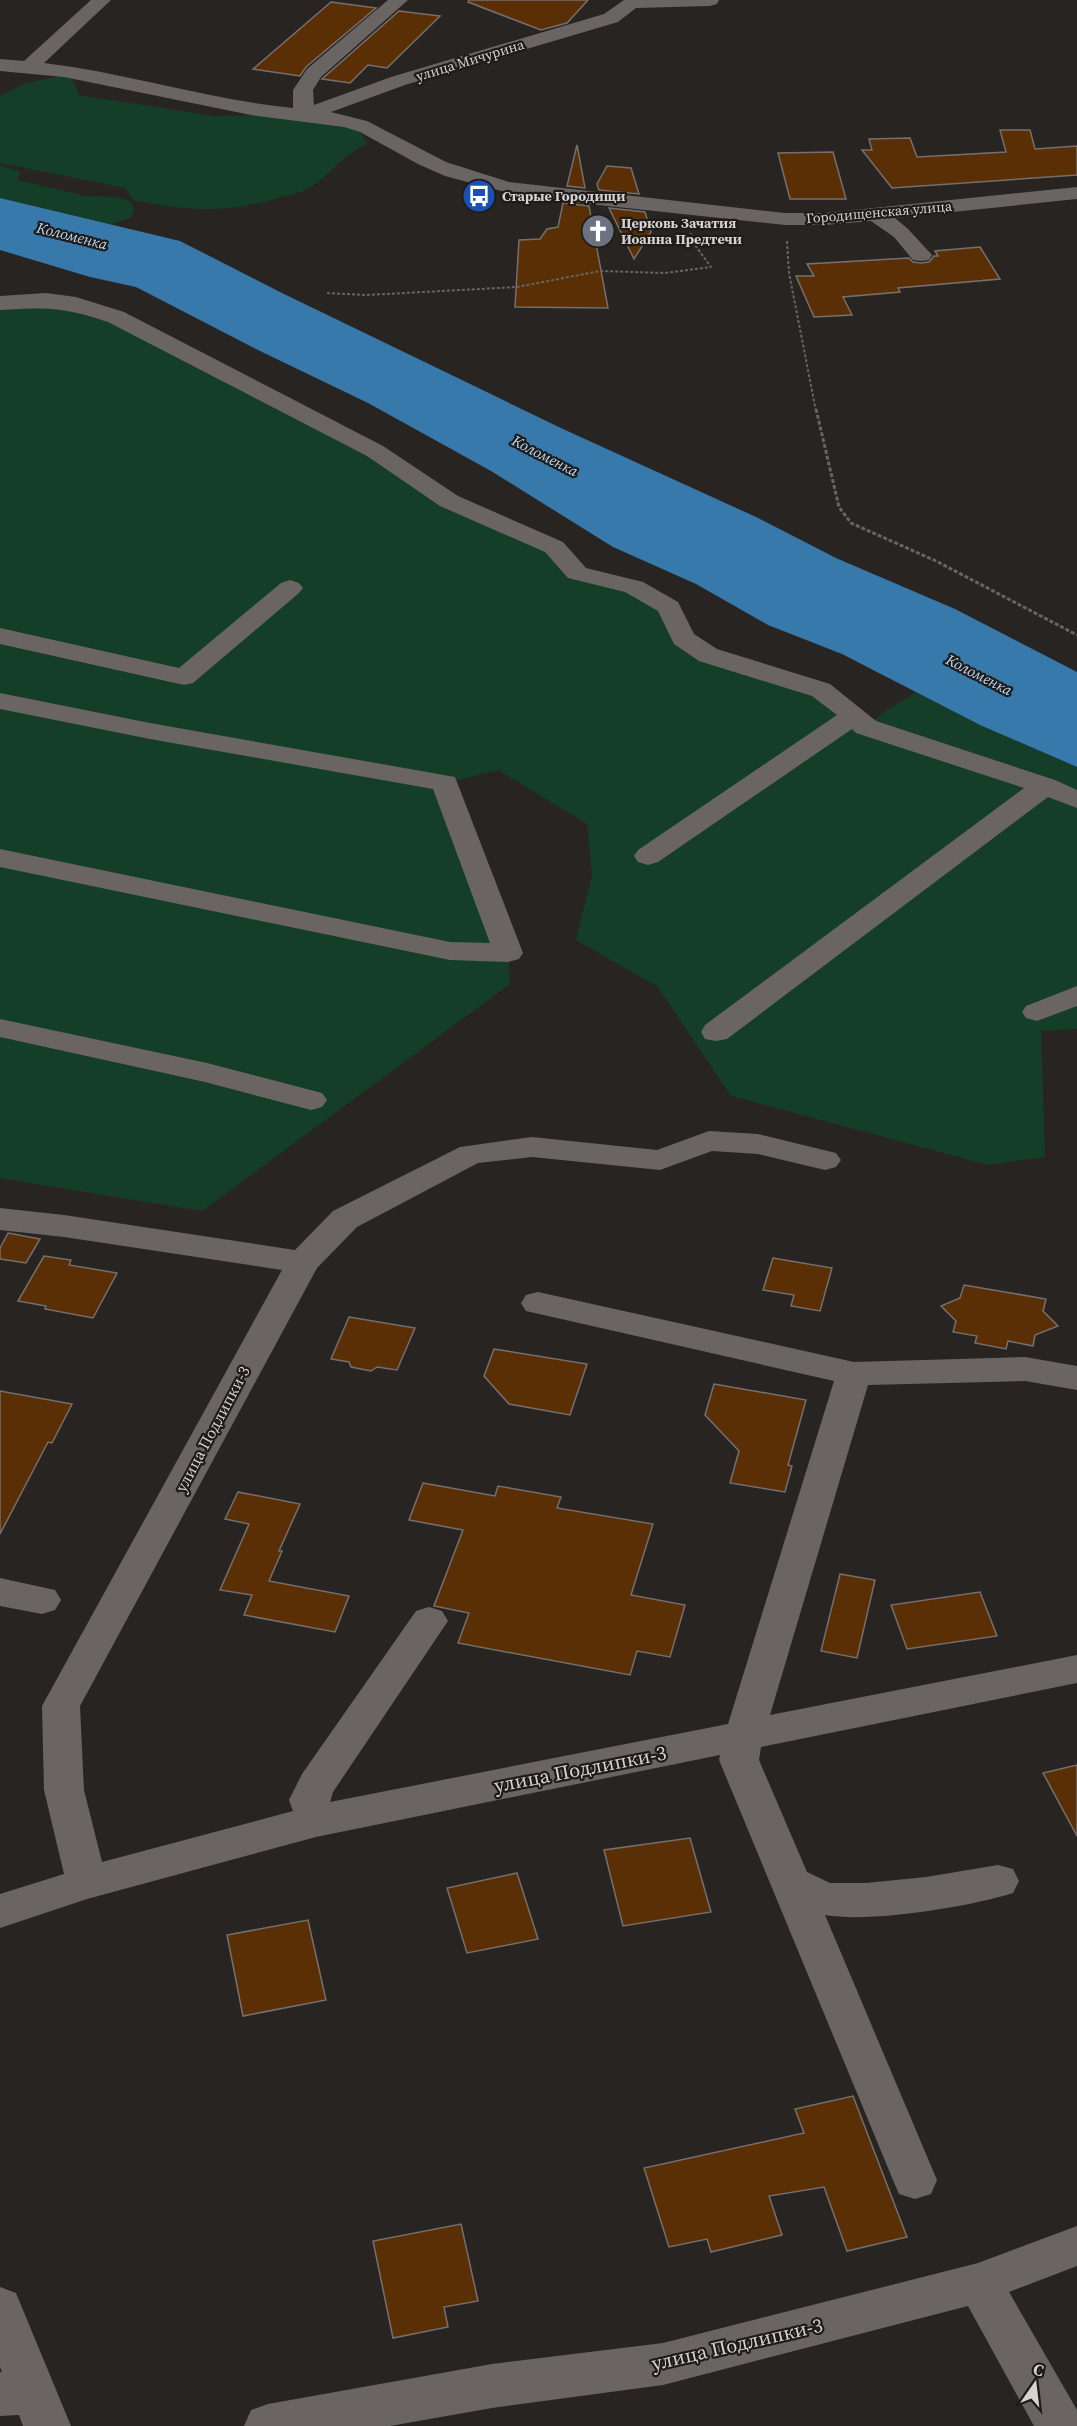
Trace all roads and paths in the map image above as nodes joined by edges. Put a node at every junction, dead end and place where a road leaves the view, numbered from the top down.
1 (102, 0) edge
2 (399, 0) edge
3 (710, 0) edge
4 (637, 1) edge
5 (0, 65) edge
6 (30, 66) junction
7 (398, 81) junction
8 (300, 116) junction
9 (359, 125) junction
10 (1077, 193) edge
11 (680, 208) junction
12 (876, 214) junction
13 (785, 219) junction
14 (921, 255) dead end
15 (327, 293) dead end
16 (0, 303) edge
17 (290, 588) dead end
18 (0, 636) edge
19 (1077, 636) edge
20 (0, 700) edge
21 (854, 715) junction
22 (1045, 786) junction
23 (1077, 800) edge
24 (648, 856) dead end
25 (0, 858) edge
26 (1077, 995) edge
27 (1037, 1012) dead end
28 (0, 1029) edge
29 (716, 1032) dead end
30 (310, 1100) dead end
31 (825, 1160) dead end
32 (0, 1219) edge
33 (303, 1262) junction
34 (538, 1303) dead end
35 (854, 1374) junction
36 (1077, 1378) edge
37 (0, 1592) edge
38 (42, 1599) dead end
39 (429, 1621) dead end
40 (1077, 1669) edge
41 (744, 1736) junction
42 (316, 1821) junction
43 (998, 1881) dead end
44 (87, 1883) junction
45 (792, 1884) junction
46 (0, 1911) edge
47 (915, 2180) dead end
48 (1077, 2246) edge
49 (979, 2283) junction
50 (0, 2308) edge
51 (27, 2404) edge
52 (268, 2426) edge
53 (1060, 2426) edge

1 - 6 street
2 - 8 street
3 - 4 street
4 - 7 street, улица Мичурина
5 - 6 street, Городищенская улица
6 - 8 street, Городищенская улица
7 - 8 street, улица Мичурина
7 - 9 street
8 - 9 street, Городищенская улица
9 - 11 street, Городищенская улица
10 - 12 street, Городищенская улица
11 - 13 street, Городищенская улица
11 - 15 path
12 - 13 street, Городищенская улица
12 - 14 street
13 - 19 path
16 - 21 street
17 - 18 street
20 - 25 street
21 - 22 street
21 - 24 street
22 - 23 street
22 - 29 street
26 - 27 street
28 - 30 street
31 - 33 street, улица Подлипки-3
32 - 33 street
33 - 44 street, улица Подлипки-3
34 - 35 street
35 - 36 street
35 - 41 street
37 - 38 street
39 - 42 street
40 - 41 street, улица Подлипки-3
41 - 42 street, улица Подлипки-3
41 - 45 street
42 - 44 street, улица Подлипки-3
43 - 45 street
44 - 46 street, улица Подлипки-3
45 - 47 street
48 - 49 street, улица Подлипки-3
49 - 52 street, улица Подлипки-3
49 - 53 street
50 - 51 street

